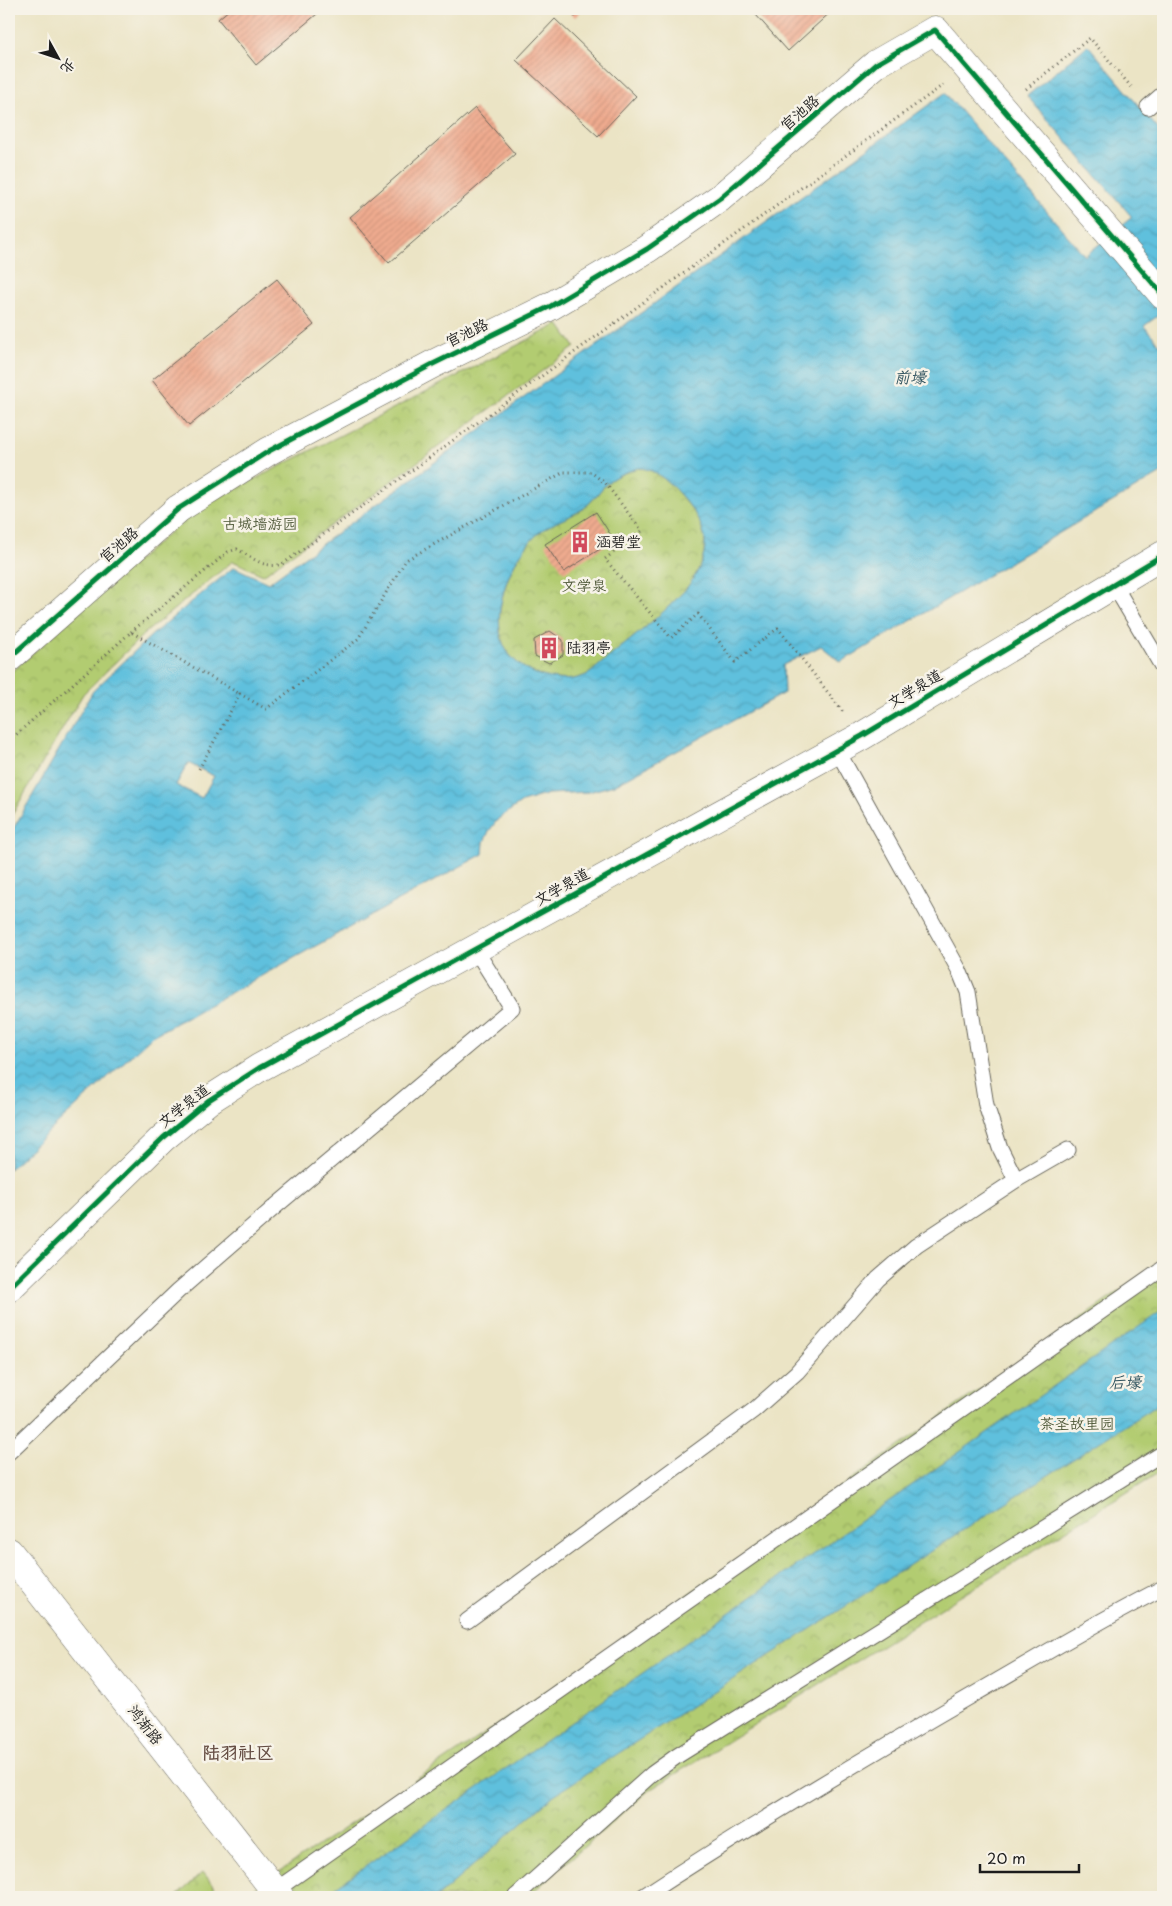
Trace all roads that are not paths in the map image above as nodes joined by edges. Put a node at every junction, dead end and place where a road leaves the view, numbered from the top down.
1 (1163, 94) edge
2 (1148, 107) road end
3 (1163, 295) edge
4 (1163, 555) edge
5 (1114, 585) junction
6 (9, 658) edge
7 (1163, 668) edge
8 (837, 750) junction
9 (475, 949) junction
10 (1068, 1150) dead end
11 (1016, 1180) junction
12 (1163, 1268) edge
13 (9, 1288) edge
14 (9, 1452) edge
15 (1163, 1453) edge
16 (9, 1552) edge
17 (1163, 1588) edge
18 (467, 1621) dead end
19 (274, 1894) edge
20 (515, 1897) edge
21 (642, 1897) edge

1 - 2 lane
3 - 6 street, 官池路
4 - 5 street, 文学泉道
5 - 7 lane
5 - 8 street, 文学泉道
8 - 9 street, 文学泉道
8 - 11 lane
9 - 13 street, 文学泉道
9 - 14 lane
10 - 11 lane
11 - 18 lane
12 - 19 lane
15 - 20 lane
16 - 19 street, 鸿渐路
17 - 21 lane

